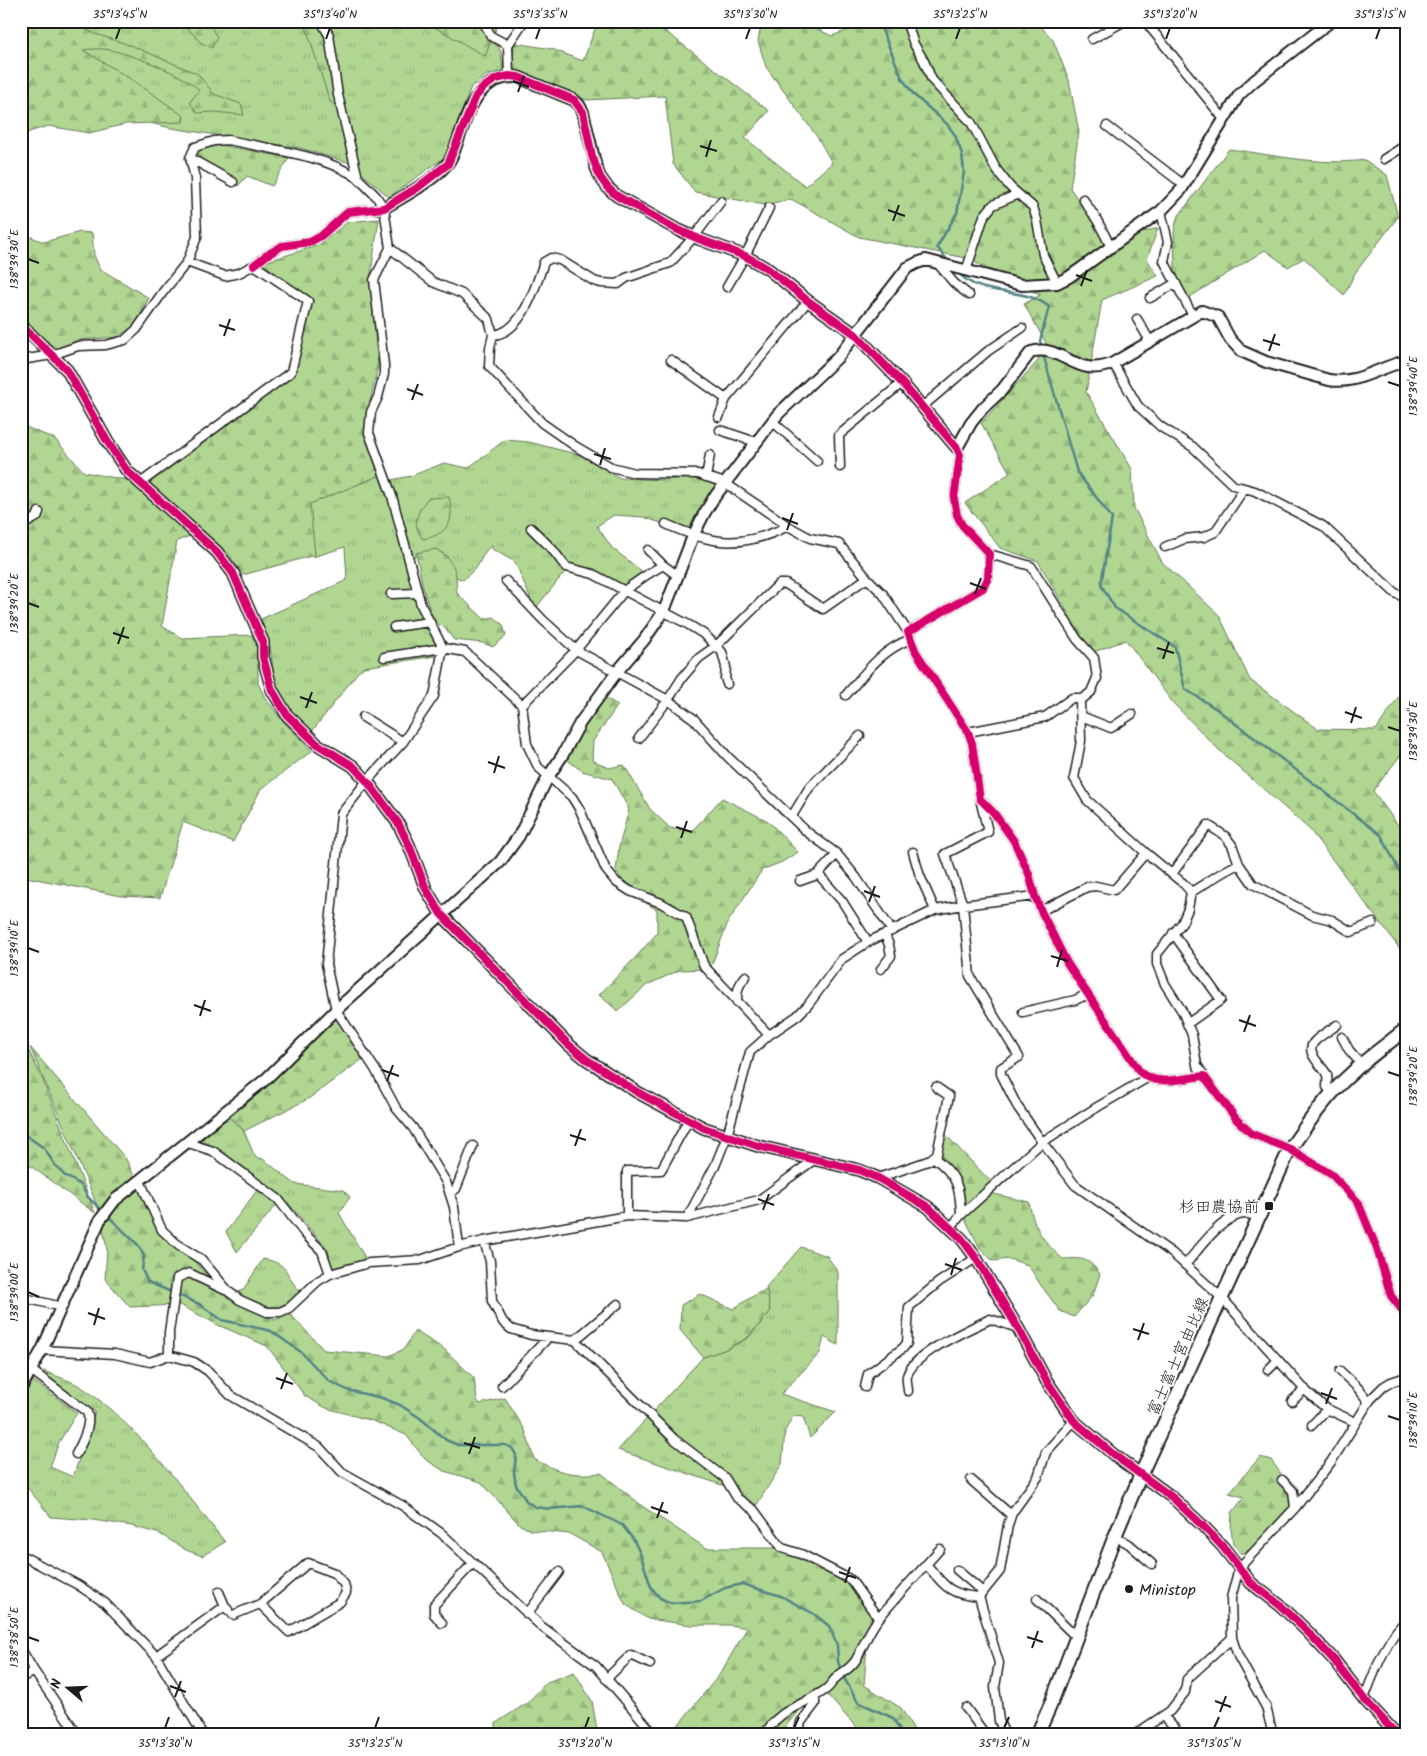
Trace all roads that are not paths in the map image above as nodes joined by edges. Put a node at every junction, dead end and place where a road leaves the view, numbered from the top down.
1 (321, 21) edge
2 (483, 21) edge
3 (524, 21) edge
4 (906, 21) edge
5 (1126, 21) edge
6 (1145, 21) edge
7 (1327, 22) edge
8 (1092, 40) dead end
9 (508, 45) junction
10 (509, 76) junction
11 (1223, 118) junction
12 (1107, 126) dead end
13 (1406, 145) edge
14 (190, 158) junction
15 (1384, 158) dead end
16 (358, 178) junction
17 (233, 182) dead end
18 (1184, 185) junction
19 (1018, 194) junction
20 (1082, 199) dead end
21 (721, 201) dead end
22 (384, 208) junction
23 (769, 208) dead end
24 (1161, 212) junction
25 (694, 237) junction
26 (1111, 247) junction
27 (390, 248) junction
28 (745, 256) junction
29 (187, 262) junction
30 (942, 265) junction
31 (254, 266) junction
32 (964, 270) junction
33 (1057, 283) junction
34 (1176, 283) junction
35 (727, 287) dead end
36 (969, 295) dead end
37 (1150, 298) dead end
38 (808, 301) junction
39 (1193, 316) junction
40 (1137, 319) dead end
41 (21, 325) edge
42 (1022, 328) dead end
43 (855, 334) junction
44 (493, 335) junction
45 (1150, 341) junction
46 (52, 355) junction
47 (21, 360) edge
48 (671, 360) dead end
49 (1406, 361) edge
50 (1113, 363) junction
51 (902, 383) junction
52 (726, 399) junction
53 (922, 407) junction
54 (719, 417) dead end
55 (772, 421) junction
56 (720, 430) dead end
57 (756, 442) junction
58 (957, 448) junction
59 (710, 455) dead end
60 (817, 461) dead end
61 (840, 467) dead end
62 (706, 477) junction
63 (725, 483) junction
64 (139, 484) junction
65 (1244, 489) junction
66 (39, 512) dead end
67 (666, 524) dead end
68 (21, 526) edge
69 (788, 526) junction
70 (531, 528) dead end
71 (693, 536) junction
72 (1165, 547) dead end
73 (648, 550) dead end
74 (989, 554) junction
75 (663, 565) junction
76 (678, 576) junction
77 (868, 578) junction
78 (506, 581) dead end
79 (625, 590) junction
80 (417, 593) junction
81 (392, 594) dead end
82 (1406, 598) edge
83 (664, 611) junction
84 (430, 622) junction
85 (394, 627) dead end
86 (909, 636) junction
87 (716, 646) junction
88 (444, 648) junction
89 (576, 650) junction
90 (384, 657) dead end
91 (616, 673) junction
92 (728, 684) dead end
93 (846, 694) dead end
94 (668, 700) junction
95 (1080, 701) junction
96 (522, 705) junction
97 (1132, 714) dead end
98 (1081, 716) junction
99 (363, 717) dead end
100 (968, 732) junction
101 (860, 736) dead end
102 (638, 738) dead end
103 (403, 742) junction
104 (548, 777) junction
105 (367, 781) junction
106 (980, 799) junction
107 (792, 816) junction
108 (913, 852) dead end
109 (1146, 853) junction
110 (837, 854) junction
111 (1239, 864) junction
112 (818, 874) junction
113 (1172, 874) junction
114 (800, 881) dead end
115 (1191, 892) junction
116 (1035, 896) junction
117 (963, 905) junction
118 (935, 910) junction
119 (1041, 911) junction
120 (441, 914) junction
121 (1373, 923) dead end
122 (889, 933) junction
123 (1173, 933) junction
124 (868, 942) junction
125 (881, 969) dead end
126 (746, 976) dead end
127 (1088, 994) junction
128 (737, 1002) junction
129 (336, 1010) junction
130 (1022, 1012) dead end
131 (1187, 1024) junction
132 (1337, 1025) dead end
133 (1406, 1030) edge
134 (769, 1035) junction
135 (1342, 1037) dead end
136 (1362, 1065) junction
137 (1204, 1076) junction
138 (1147, 1078) junction
139 (936, 1087) dead end
140 (1332, 1094) junction
141 (688, 1121) junction
142 (727, 1136) junction
143 (1042, 1142) junction
144 (188, 1143) junction
145 (473, 1146) dead end
146 (1290, 1149) junction
147 (933, 1157) junction
148 (815, 1159) junction
149 (878, 1178) junction
150 (140, 1181) junction
151 (450, 1194) junction
152 (961, 1215) junction
153 (627, 1216) junction
154 (1258, 1216) junction
155 (687, 1218) junction
156 (950, 1227) junction
157 (484, 1241) junction
158 (459, 1247) junction
159 (976, 1258) junction
160 (1185, 1265) junction
161 (330, 1274) junction
162 (229, 1292) junction
163 (21, 1297) edge
164 (1222, 1298) junction
165 (618, 1304) dead end
166 (62, 1307) junction
167 (1406, 1315) edge
168 (1018, 1328) junction
169 (546, 1337) junction
170 (575, 1340) junction
171 (42, 1350) junction
172 (169, 1355) junction
173 (1278, 1360) junction
174 (31, 1370) junction
175 (1268, 1370) dead end
176 (1340, 1371) dead end
177 (1406, 1377) edge
178 (502, 1386) dead end
179 (865, 1387) dead end
180 (21, 1388) edge
181 (1305, 1389) junction
182 (908, 1391) dead end
183 (1292, 1401) dead end
184 (1369, 1402) junction
185 (1326, 1409) junction
186 (1074, 1421) junction
187 (1355, 1422) junction
188 (1312, 1425) dead end
189 (76, 1454) dead end
190 (1141, 1474) junction
191 (971, 1480) dead end
192 (1282, 1480) dead end
193 (1295, 1508) junction
194 (1011, 1515) junction
195 (1115, 1536) junction
196 (940, 1549) dead end
197 (21, 1555) edge
198 (472, 1564) junction
199 (1152, 1564) dead end
200 (927, 1565) junction
201 (1239, 1568) junction
202 (957, 1570) dead end
203 (559, 1572) dead end
204 (219, 1592) dead end
205 (981, 1595) junction
206 (1037, 1599) dead end
207 (260, 1604) junction
208 (225, 1606) junction
209 (527, 1614) junction
210 (878, 1618) junction
211 (1406, 1621) edge
212 (442, 1623) dead end
213 (1076, 1637) junction
214 (1232, 1638) junction
215 (21, 1649) edge
216 (156, 1656) junction
217 (650, 1664) dead end
218 (34, 1671) junction
219 (21, 1678) edge
220 (606, 1679) junction
221 (815, 1696) junction
222 (1364, 1699) junction
223 (966, 1708) dead end
224 (1163, 1716) junction
225 (1001, 1726) junction
226 (984, 1734) edge
227 (78, 1735) edge
228 (203, 1735) edge
229 (655, 1735) edge
230 (765, 1735) edge
231 (798, 1735) edge
232 (1005, 1735) edge
233 (1037, 1735) edge
234 (1134, 1735) edge
235 (1181, 1735) edge
236 (1272, 1735) edge
237 (1397, 1735) edge

1 - 16 street
2 - 9 street
3 - 9 street
4 - 19 street
5 - 8 street
6 - 11 street
7 - 11 street
9 - 10 street
10 - 22 street
10 - 25 street
11 - 18 street
12 - 18 street
13 - 15 street
14 - 16 street
14 - 17 street
14 - 29 street
16 - 22 street
18 - 24 street
19 - 32 street
19 - 33 street
20 - 26 street
21 - 25 street
22 - 27 street
22 - 31 street
23 - 28 street
24 - 26 street
24 - 34 street
25 - 28 street
25 - 44 street
26 - 33 street
27 - 44 street
27 - 80 street
28 - 35 street
28 - 38 street
29 - 31 street
29 - 46 street
30 - 32 street
30 - 36 street
30 - 43 street
31 - 64 street
32 - 33 street
34 - 37 street
34 - 39 street
38 - 43 street
38 - 52 street
39 - 45 street
39 - 49 street
40 - 45 street
41 - 46 street
42 - 53 street
43 - 51 street
43 - 55 street
44 - 62 street
45 - 50 street
46 - 47 street
46 - 64 street
48 - 52 street
50 - 58 street
50 - 65 street
51 - 53 street
51 - 61 street
52 - 54 street
53 - 58 street
55 - 57 street
55 - 60 street
56 - 57 street
57 - 63 street
58 - 74 street
59 - 62 street
62 - 63 street
63 - 69 street
63 - 71 street
64 - 105 street
65 - 72 street
65 - 82 street
66 - 68 street
67 - 71 street
69 - 71 street
69 - 77 street
70 - 79 street
71 - 76 street
73 - 75 street
74 - 86 street
74 - 95 street
75 - 76 street
75 - 79 street
76 - 83 street
77 - 86 street
77 - 87 street
78 - 89 street
79 - 83 street
79 - 89 street
80 - 81 street
80 - 84 street
83 - 87 street
83 - 91 street
84 - 85 street
84 - 88 street
86 - 93 street
86 - 100 street
87 - 92 street
87 - 94 street
88 - 90 street
88 - 96 street
88 - 103 street
89 - 91 street
89 - 96 street
91 - 94 street
91 - 104 street
94 - 102 street
94 - 107 street
95 - 98 street
95 - 100 street
96 - 104 street
97 - 98 street
98 - 109 street
99 - 103 street
100 - 106 street
101 - 107 street
103 - 105 street
104 - 120 street
104 - 128 street
105 - 120 street
105 - 129 street
106 - 116 street
106 - 117 street
107 - 110 street
108 - 118 street
109 - 113 street
109 - 119 street
110 - 112 street
110 - 122 street
111 - 113 street
111 - 115 street
111 - 121 street
112 - 114 street
112 - 124 street
113 - 115 street
115 - 123 street
116 - 117 street
116 - 119 street
117 - 118 street
117 - 143 street
118 - 122 street
119 - 127 street
120 - 129 street
120 - 141 street
122 - 124 street
122 - 125 street
123 - 131 street
123 - 131 street
124 - 134 street
126 - 128 street
127 - 130 street
127 - 138 street
128 - 134 street
129 - 144 street
129 - 151 street
131 - 137 street
132 - 140 street
133 - 136 main road, 富士富士宮由比線
134 - 142 street
135 - 136 street
136 - 140 main road, 富士富士宮由比線
137 - 138 street
137 - 146 street
138 - 143 street
139 - 147 street
140 - 146 main road, 富士富士宮由比線
141 - 142 street
141 - 153 street
142 - 148 street
142 - 155 street
143 - 152 street
143 - 160 street
144 - 150 street
144 - 161 street
145 - 151 street
146 - 154 main road, 富士富士宮由比線
146 - 167 street
147 - 149 street
147 - 152 street
148 - 149 street
148 - 155 street
149 - 156 street
150 - 162 street
150 - 166 street
151 - 158 street
152 - 156 street
153 - 155 street
153 - 157 street
154 - 160 street
154 - 164 main road, 富士富士宮由比線
156 - 159 street
157 - 158 street
157 - 169 street
158 - 161 street
159 - 168 street
159 - 179 street
160 - 164 street
161 - 162 street
162 - 172 street
163 - 166 street
164 - 173 street
164 - 190 main road, 富士富士宮由比線
165 - 170 street
166 - 171 street
168 - 182 street
168 - 186 street
169 - 170 street
169 - 178 street
170 - 210 street
171 - 172 street
171 - 174 street
172 - 198 street
173 - 175 street
173 - 181 street
174 - 180 street
174 - 189 street
176 - 184 street
177 - 184 street
181 - 183 street
181 - 185 street
184 - 187 street
185 - 187 street
185 - 188 street
186 - 190 street
186 - 194 street
187 - 193 street
190 - 195 main road, 富士富士宮由比線
190 - 201 street
191 - 194 street
192 - 193 street
193 - 201 street
194 - 205 street
195 - 199 street
195 - 213 main road, 富士富士宮由比線
196 - 200 street
197 - 216 street
198 - 209 street
198 - 212 street
200 - 205 street
200 - 210 street
201 - 214 street
201 - 222 street
202 - 205 street
203 - 209 street
204 - 208 street
205 - 225 street
206 - 213 street
207 - 207 street
207 - 208 street
208 - 216 street
209 - 220 street
210 - 221 street
211 - 222 street
213 - 233 main road, 富士富士宮由比線
214 - 224 street
214 - 236 street
215 - 218 street
216 - 228 street
217 - 220 street
218 - 219 street
218 - 227 street
220 - 229 street
221 - 230 street
221 - 231 street
222 - 237 street
223 - 226 street
224 - 234 street
224 - 235 street
225 - 226 street
225 - 232 street

